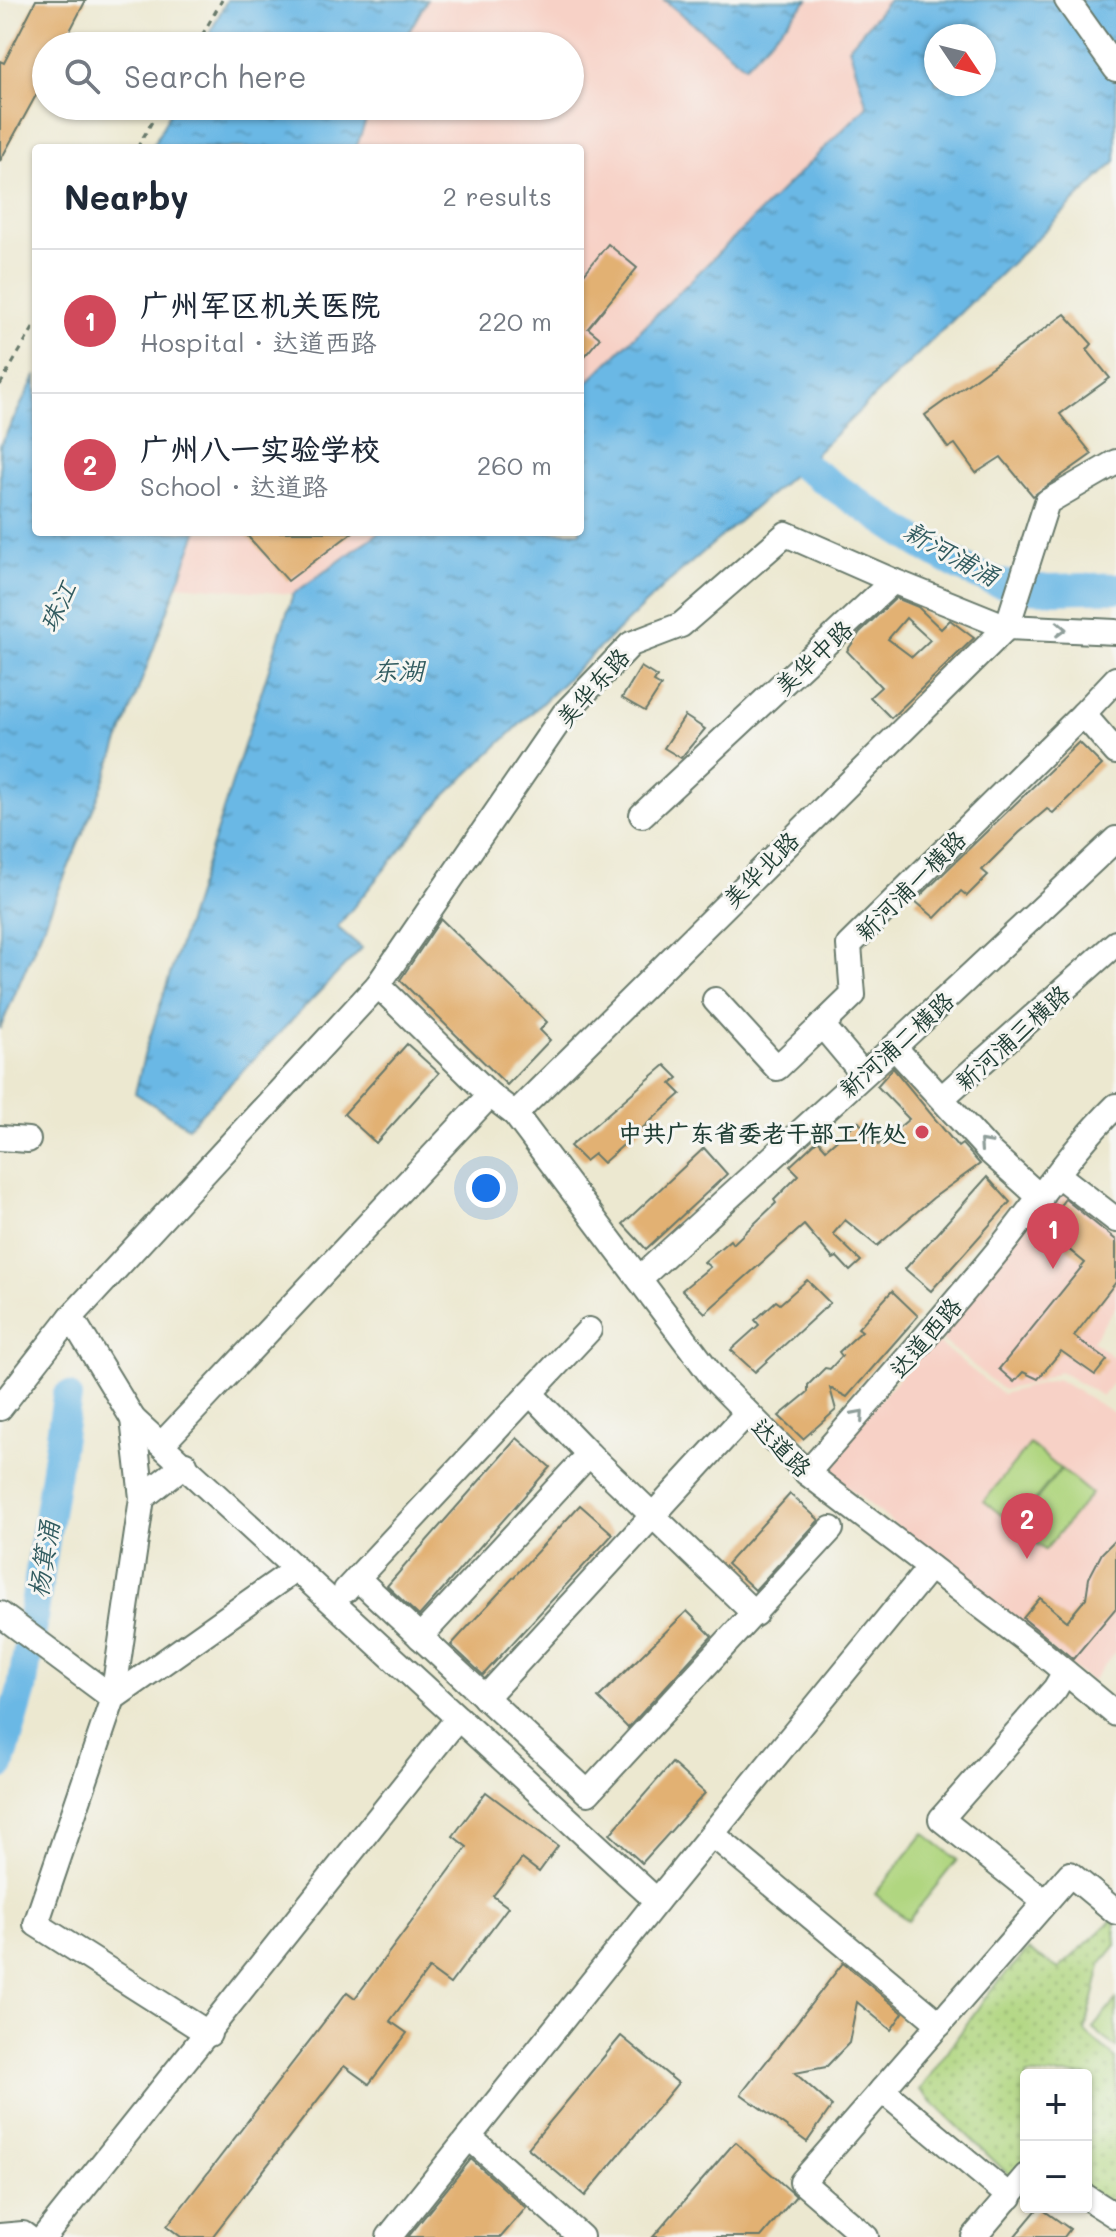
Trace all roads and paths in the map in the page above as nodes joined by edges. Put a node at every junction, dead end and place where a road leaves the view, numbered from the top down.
1 (222, 0) edge
2 (1067, 0) edge
3 (204, 32) edge
4 (1116, 69) edge
5 (153, 120) edge
6 (139, 144) edge
7 (32, 330) edge
8 (0, 385) edge
9 (1116, 462) edge
10 (893, 581) junction
11 (1007, 627) junction
12 (1116, 632) edge
13 (1116, 679) edge
14 (1083, 714) junction
15 (1116, 752) edge
16 (642, 815) dead end
17 (1116, 839) edge
18 (1116, 943) edge
19 (378, 985) junction
20 (715, 1000) dead end
21 (822, 1025) junction
22 (894, 1047) junction
23 (863, 1074) junction
24 (490, 1095) junction
25 (943, 1097) junction
26 (1116, 1106) edge
27 (515, 1114) junction
28 (0, 1138) edge
29 (28, 1140) dead end
30 (1058, 1175) junction
31 (1041, 1198) junction
32 (1116, 1220) edge
33 (639, 1279) junction
34 (71, 1317) junction
35 (589, 1330) dead end
36 (530, 1393) junction
37 (0, 1408) edge
38 (747, 1413) junction
39 (133, 1419) junction
40 (162, 1444) junction
41 (589, 1454) junction
42 (185, 1464) junction
43 (807, 1473) junction
44 (142, 1498) junction
45 (652, 1516) junction
46 (831, 1529) dead end
47 (930, 1567) junction
48 (296, 1569) junction
49 (357, 1578) junction
50 (333, 1603) junction
51 (0, 1614) edge
52 (755, 1614) junction
53 (420, 1637) junction
54 (1065, 1672) junction
55 (113, 1698) junction
56 (485, 1698) junction
57 (1111, 1700) edge
58 (458, 1718) junction
59 (712, 1834) junction
60 (657, 1901) junction
61 (1045, 1902) junction
62 (1116, 1912) edge
63 (940, 2024) junction
64 (209, 2034) junction
65 (882, 2090) junction
66 (469, 2137) junction
67 (1020, 2184) edge
68 (1010, 2197) junction
69 (1092, 2201) edge
70 (1116, 2216) edge
71 (0, 2236) edge
72 (27, 2237) edge
73 (44, 2237) edge
74 (389, 2237) edge
75 (581, 2237) edge
76 (866, 2237) edge
77 (974, 2237) edge

1 - 3 path
2 - 4 street
5 - 6 path
7 - 8 path
9 - 11 street
10 - 11 street
10 - 16 street, 美华中路
10 - 19 street, 美华东路
11 -> 12 street
11 - 27 street, 美华北路
13 - 14 street
14 - 15 street
14 - 21 street, 新河浦一横路
17 - 22 street, 新河浦二横路
18 - 25 street, 新河浦三横路
19 - 24 street, 达道路
19 - 34 street
20 - 21 street
21 - 23 street
22 - 23 street, 新河浦二横路
22 - 25 street
23 - 33 street, 新河浦二横路
24 - 27 street, 达道路
24 - 40 street
31 -> 25 street
26 - 30 street, 达道西路
27 - 33 street, 达道路
28 - 29 street
30 - 31 street, 达道西路
30 - 32 street
43 -> 31 street, 达道西路
33 - 38 street, 达道路
34 - 37 street
34 - 39 street
35 - 36 street
36 - 41 street
36 - 49 street
38 - 43 street, 达道路
38 - 45 street
39 - 40 street
39 - 44 street
40 - 42 street
41 - 45 street
41 - 53 street
42 - 44 street
42 - 48 street
43 - 47 street, 达道路
44 - 55 street
45 - 52 street
45 - 56 street
46 - 52 street
47 - 54 street, 达道路
47 - 59 street
48 - 50 street
48 - 55 street
49 - 50 street
49 - 53 street
50 - 58 street
51 - 55 street
52 - 56 street
53 - 56 street
54 - 57 street, 达道路
54 - 61 street
55 - 64 street
58 - 60 street
58 - 64 street
59 - 60 street
59 - 63 street
60 - 66 street
61 - 62 street
61 - 63 street
63 - 65 street
64 - 73 street
65 - 68 street
65 - 76 street
66 - 74 street
66 - 75 street
67 - 68 street
68 - 77 street
69 - 70 street
71 - 72 street

